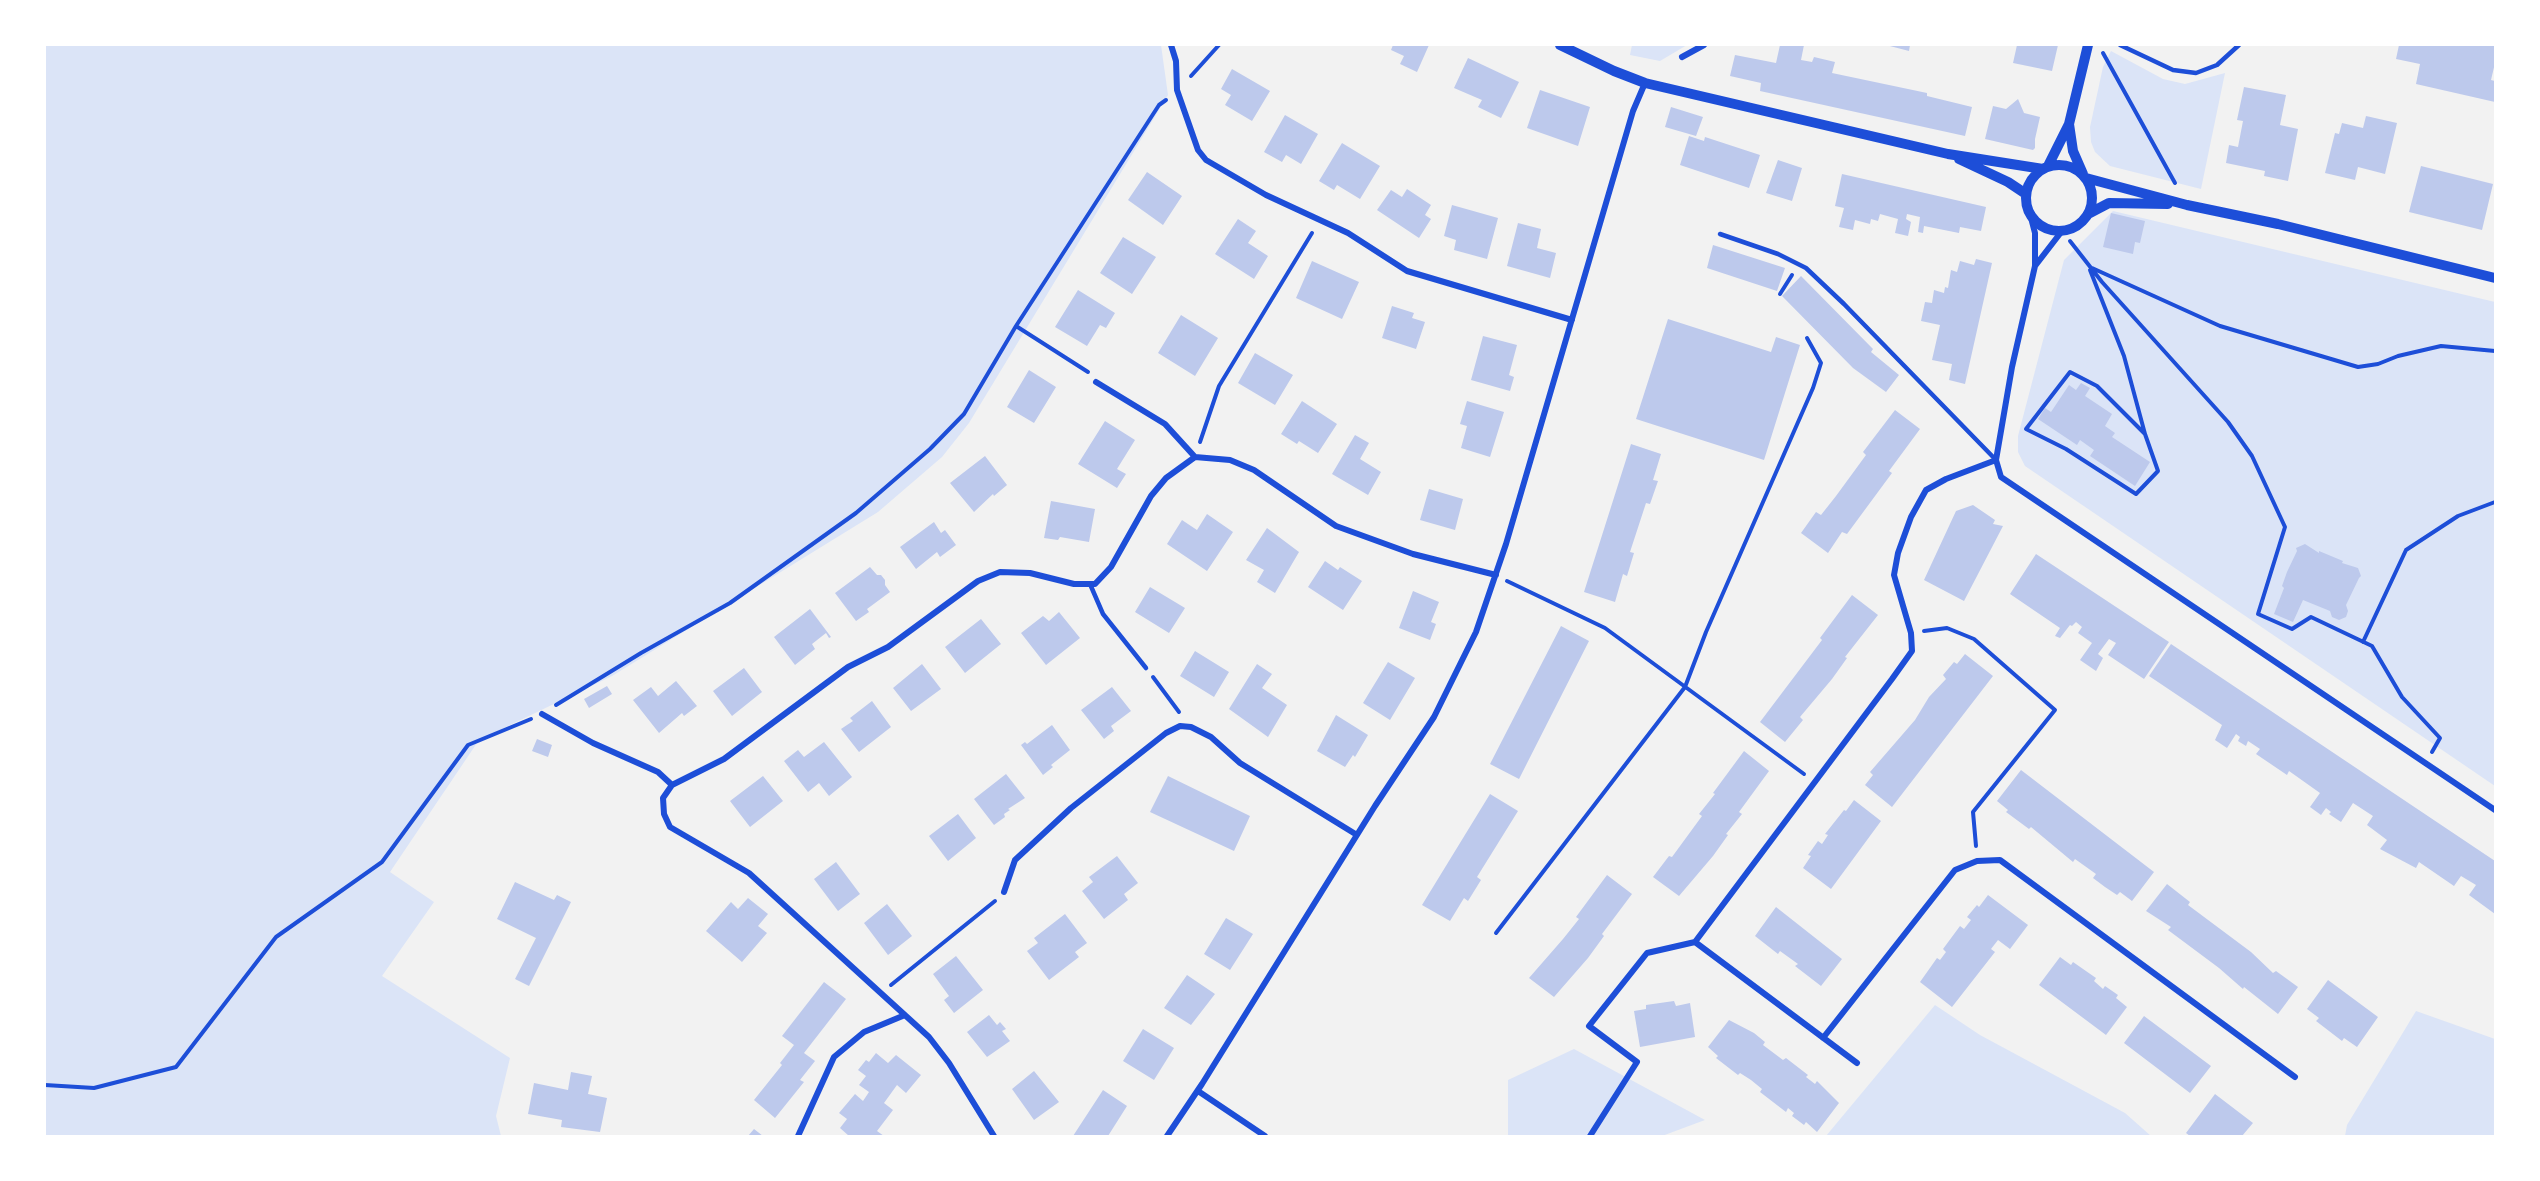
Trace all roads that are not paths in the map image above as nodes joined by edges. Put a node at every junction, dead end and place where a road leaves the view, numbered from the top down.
1 (1171, 45) edge
2 (1560, 45) edge
3 (1704, 45) edge
4 (2088, 45) edge
5 (2120, 45) edge
6 (2239, 45) edge
7 (1682, 57) dead end
8 (1645, 83) junction
9 (2069, 124) junction
10 (1948, 154) junction
11 (2045, 168) junction
12 (2085, 176) junction
13 (2026, 194) junction
14 (2187, 205) junction
15 (2030, 214) junction
16 (2088, 214) junction
17 (2062, 231) junction
18 (1720, 234) dead end
19 (2035, 266) junction
20 (2495, 279) edge
21 (1572, 320) junction
22 (1096, 382) road end
23 (1195, 457) junction
24 (1996, 460) junction
25 (1496, 575) junction
26 (1090, 584) junction
27 (1146, 668) road end
28 (542, 714) road end
29 (672, 785) junction
30 (2495, 810) edge
31 (1357, 835) junction
32 (1004, 892) road end
33 (1695, 942) junction
34 (905, 1015) junction
35 (1823, 1038) junction
36 (1857, 1063) dead end
37 (2295, 1077) dead end
38 (1198, 1091) junction
39 (798, 1136) edge
40 (994, 1136) edge
41 (1167, 1136) edge
42 (1265, 1136) edge
43 (1590, 1136) edge

1 - 21 street
2 - 8 street
3 - 7 street
4 - 9 street
5 - 6 lane
8 - 10 street
8 - 21 street
9 - 11 street
9 - 12 street
10 - 11 street
10 - 13 street
11 - 12 street
11 - 13 street
12 - 14 street
12 - 16 street
13 - 15 street
14 - 16 street
14 - 20 street
15 - 17 street
15 - 19 street
16 - 17 street
17 - 19 street
18 - 24 lane
19 - 24 street
21 - 25 street
22 - 23 street
23 - 25 street
23 - 26 street
24 - 30 street
24 - 33 street
25 - 31 street
26 - 27 lane
26 - 29 street
28 - 29 street
29 - 34 street
31 - 32 street
31 - 38 street
33 - 35 street
33 - 43 street
34 - 39 street
34 - 40 street
35 - 36 street
35 - 37 street
38 - 41 street
38 - 42 street

